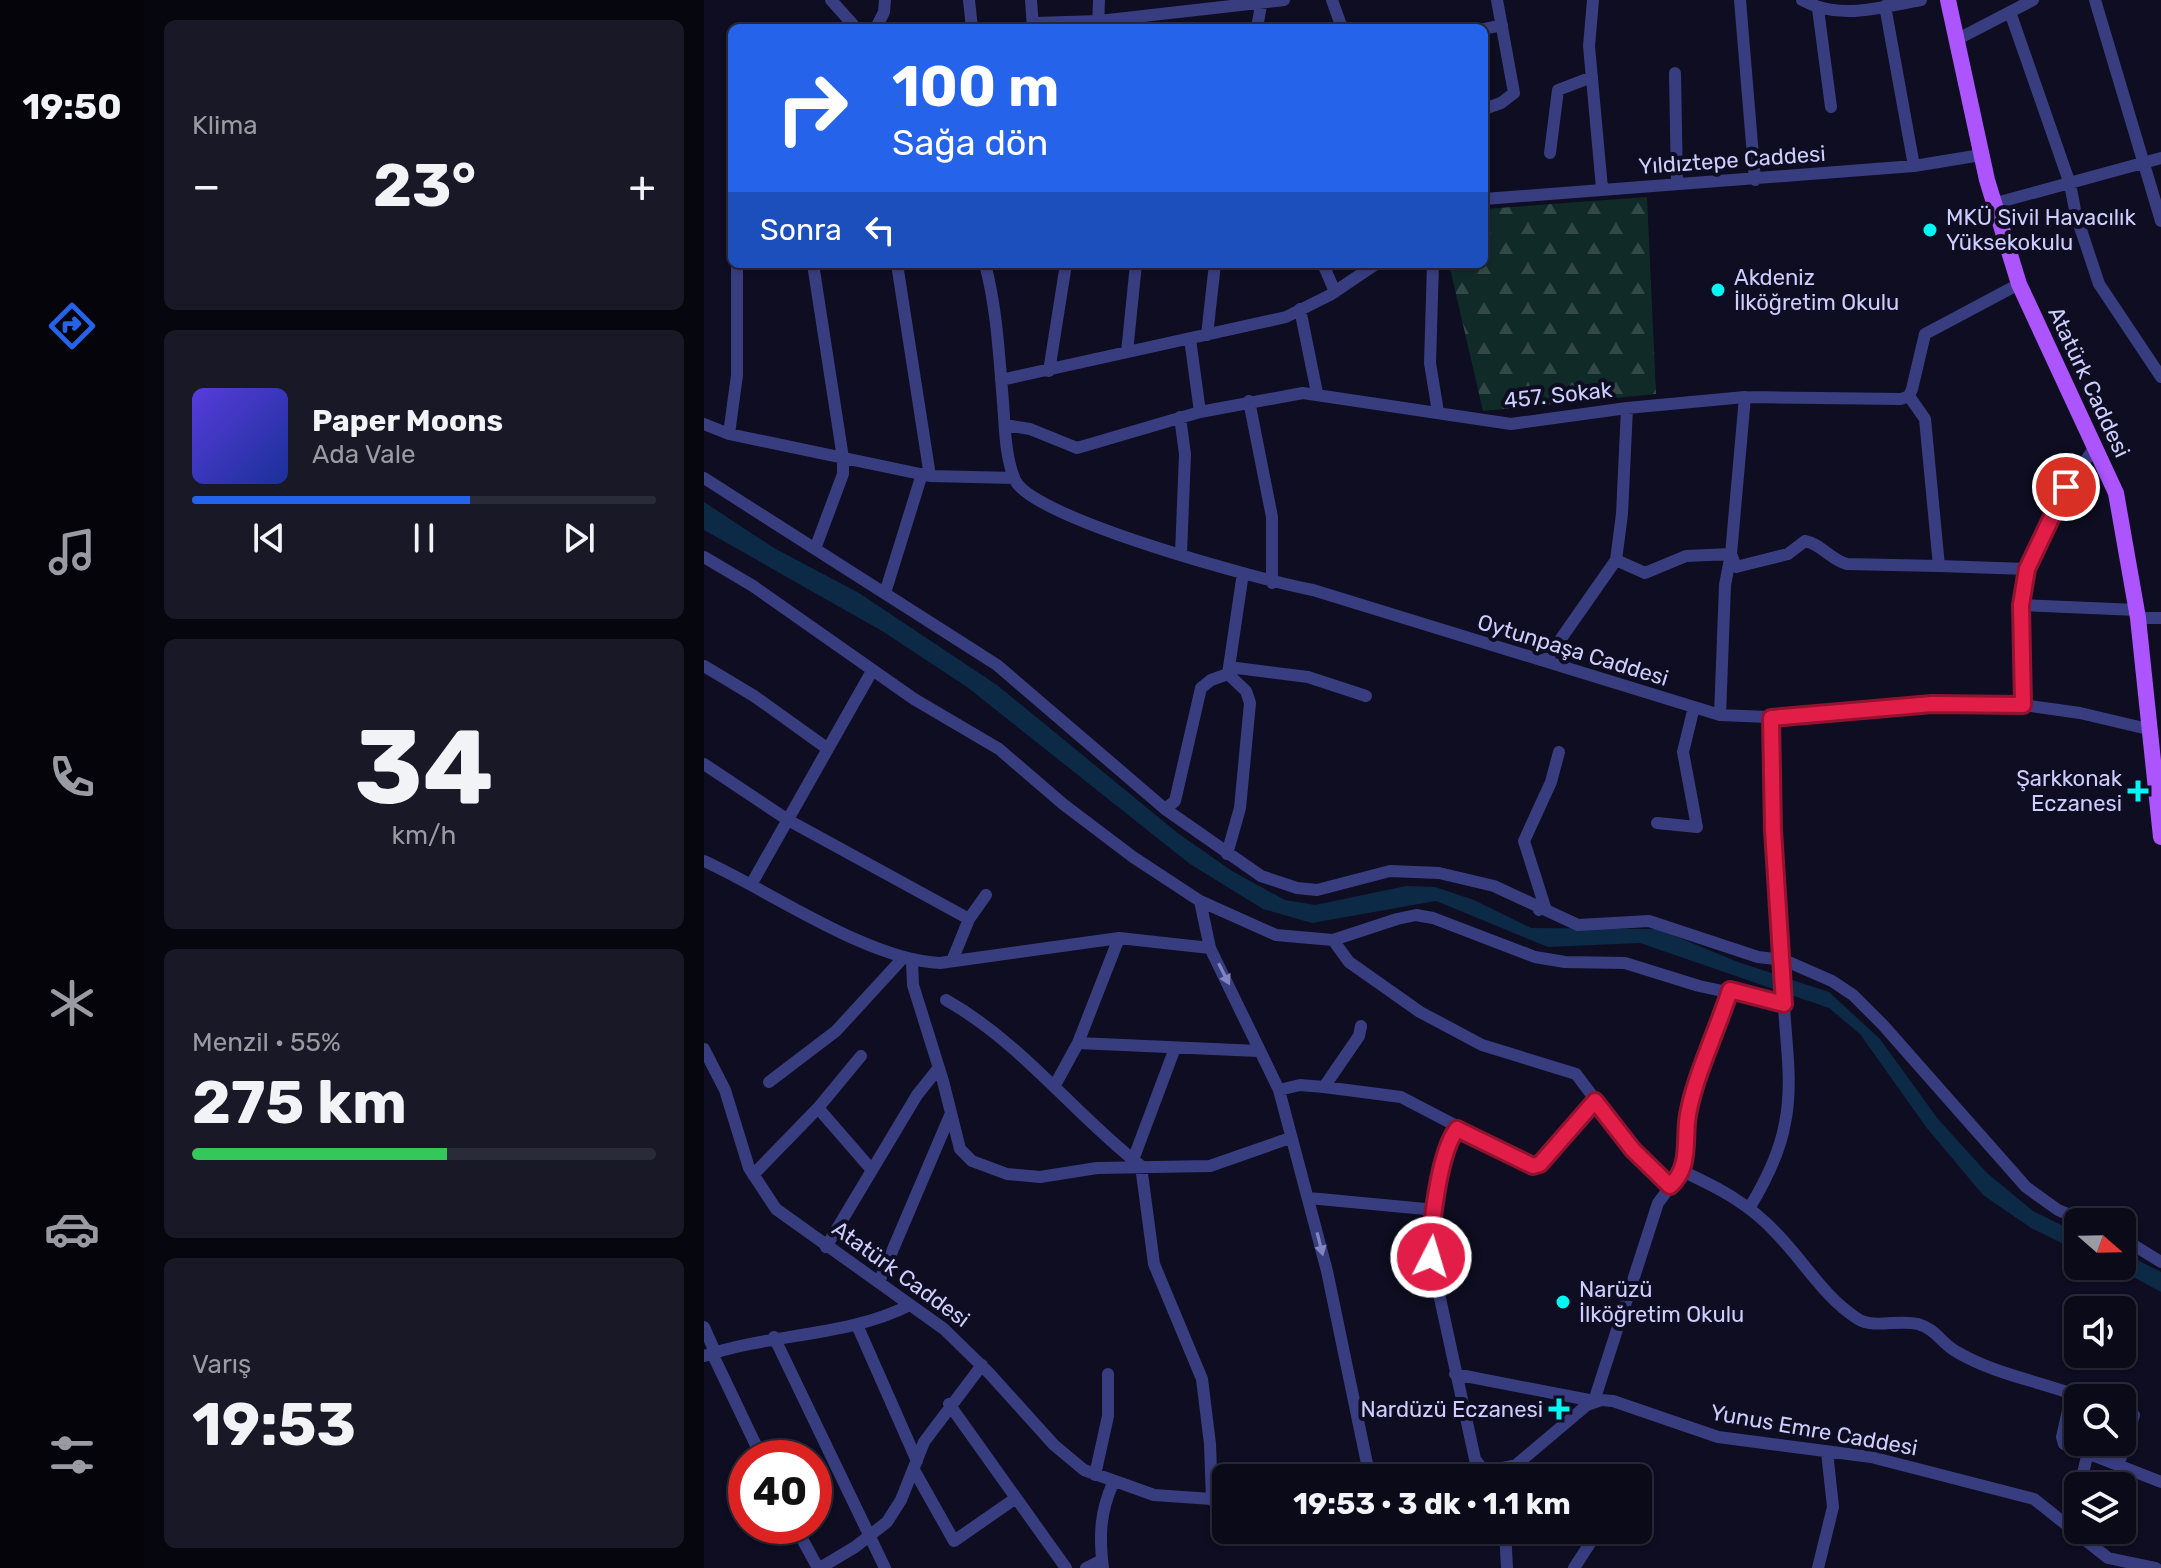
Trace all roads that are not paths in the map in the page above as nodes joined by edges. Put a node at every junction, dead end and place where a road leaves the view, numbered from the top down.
1 (831, 0) edge
2 (885, 0) edge
3 (969, 0) edge
4 (1031, 0) edge
5 (1099, 0) edge
6 (1284, 0) edge
7 (1332, 0) edge
8 (1497, 0) edge
9 (1593, 0) edge
10 (1740, 0) edge
11 (1802, 0) edge
12 (1921, 0) edge
13 (1948, 0) edge
14 (2033, 0) edge
15 (2095, 0) edge
16 (1261, 5) junction
17 (1190, 6) edge
18 (1885, 6) junction
19 (1818, 9) junction
20 (2010, 12) junction
21 (852, 24) edge
22 (877, 24) edge
23 (972, 24) edge
24 (1034, 24) edge
25 (1099, 24) edge
26 (1104, 24) edge
27 (1258, 24) edge
28 (1341, 24) edge
29 (1502, 25) junction
30 (1488, 28) edge
31 (1956, 40) junction
32 (1675, 73) dead end
33 (1592, 77) junction
34 (1831, 107) dead end
35 (1488, 108) edge
36 (1550, 153) dead end
37 (1981, 155) junction
38 (2161, 158) edge
39 (2145, 163) junction
40 (1914, 166) junction
41 (1755, 180) junction
42 (1677, 184) junction
43 (2070, 184) junction
44 (1602, 188) junction
45 (1488, 199) edge
46 (1996, 203) junction
47 (2161, 221) edge
48 (737, 268) edge
49 (814, 268) edge
50 (898, 268) edge
51 (986, 268) edge
52 (1065, 268) edge
53 (1136, 268) edge
54 (1215, 268) edge
55 (1325, 268) edge
56 (1370, 268) edge
57 (1433, 268) edge
58 (2019, 284) junction
59 (1335, 292) junction
60 (1300, 309) junction
61 (1207, 335) junction
62 (1190, 339) junction
63 (1127, 352) junction
64 (1049, 371) junction
65 (2161, 377) edge
66 (1001, 380) junction
67 (1317, 393) junction
68 (1909, 396) junction
69 (1745, 397) junction
70 (1249, 401) junction
71 (1627, 408) junction
72 (1200, 412) junction
73 (1438, 412) junction
74 (1180, 417) junction
75 (704, 424) edge
76 (1005, 425) junction
77 (729, 434) junction
78 (2096, 446) junction
79 (843, 458) junction
80 (926, 475) junction
81 (704, 478) edge
82 (1014, 478) junction
83 (815, 549) junction
84 (1181, 554) junction
85 (1731, 554) junction
86 (705, 559) edge
87 (1616, 560) junction
88 (1939, 566) junction
89 (2027, 569) junction
90 (1243, 573) junction
91 (1272, 583) junction
92 (885, 593) junction
93 (2021, 605) junction
94 (2137, 614) junction
95 (2161, 618) edge
96 (1546, 660) junction
97 (704, 666) edge
98 (872, 671) junction
99 (1228, 671) junction
100 (1366, 696) dead end
101 (2023, 705) junction
102 (1694, 707) junction
103 (1720, 715) junction
104 (1771, 718) junction
105 (2148, 729) junction
106 (828, 749) junction
107 (1559, 752) dead end
108 (704, 764) edge
109 (1165, 809) junction
110 (2160, 810) edge
111 (788, 820) junction
112 (1657, 823) dead end
113 (2161, 837) edge
114 (1227, 854) junction
115 (704, 861) edge
116 (752, 883) junction
117 (986, 895) dead end
118 (1200, 901) junction
119 (1539, 910) junction
120 (969, 919) junction
121 (1119, 938) junction
122 (1333, 940) junction
123 (1210, 948) junction
124 (908, 960) junction
125 (1784, 960) junction
126 (952, 961) junction
127 (1730, 990) junction
128 (946, 1000) dead end
129 (1784, 1004) junction
130 (1361, 1026) dead end
131 (1078, 1043) junction
132 (1175, 1048) junction
133 (704, 1049) edge
134 (1258, 1051) junction
135 (861, 1056) dead end
136 (937, 1070) junction
137 (769, 1082) dead end
138 (1055, 1085) junction
139 (1324, 1087) junction
140 (1279, 1090) junction
141 (1595, 1101) junction
142 (818, 1108) junction
143 (951, 1113) junction
144 (1457, 1129) junction
145 (1290, 1138) junction
146 (1137, 1163) junction
147 (871, 1169) junction
148 (1682, 1171) junction
149 (753, 1175) junction
150 (1670, 1186) junction
151 (1309, 1198) junction
152 (1750, 1207) junction
153 (1436, 1210) junction
154 (2064, 1212) edge
155 (826, 1247) junction
156 (2136, 1247) edge
157 (2161, 1262) edge
158 (879, 1282) junction
159 (910, 1305) junction
160 (857, 1325) junction
161 (704, 1327) edge
162 (774, 1337) junction
163 (710, 1354) edge
164 (982, 1365) junction
165 (1108, 1374) dead end
166 (1455, 1374) junction
167 (2064, 1391) edge
168 (1594, 1401) junction
169 (949, 1404) junction
170 (753, 1440) edge
171 (1827, 1452) junction
172 (2099, 1456) edge
173 (2121, 1456) edge
174 (2119, 1463) junction
175 (1367, 1464) edge
176 (1478, 1464) edge
177 (1517, 1464) edge
178 (915, 1466) junction
179 (1095, 1475) junction
180 (2161, 1482) edge
181 (1113, 1483) junction
182 (1016, 1498) junction
183 (1212, 1500) joint
184 (2064, 1521) edge
185 (868, 1538) junction
186 (805, 1544) edge
187 (1506, 1544) edge
188 (1590, 1544) edge
189 (2092, 1544) edge
190 (1103, 1564) edge
191 (819, 1568) edge
192 (885, 1568) edge
193 (1066, 1568) edge
194 (1086, 1568) edge
195 (1507, 1568) edge
196 (1574, 1568) edge
197 (1818, 1568) edge
198 (2156, 1568) edge

1 - 21 street
2 - 22 street
3 - 23 street
4 - 24 street
5 - 25 street
6 - 16 street
7 - 28 street
8 - 29 street
9 - 33 street
10 - 41 street
11 - 19 street
12 - 18 street
13 - 31 main road, Atatürk Caddesi
14 - 20 street
15 - 39 street
16 - 17 street
16 - 27 street
17 - 26 street
18 - 19 street
18 - 40 street
19 - 34 street
20 - 31 street
20 - 43 street
29 - 30 street
29 - 35 street
31 - 37 main road, Atatürk Caddesi
32 - 42 street
33 - 36 street
33 - 44 street
37 - 40 street, Yıldıztepe Caddesi
37 - 46 main road, Atatürk Caddesi
38 - 39 street
39 - 43 street
39 - 47 street
40 - 41 street, Yıldıztepe Caddesi
41 - 42 street, Yıldıztepe Caddesi
42 - 44 street, Yıldıztepe Caddesi
43 - 46 street
43 - 65 street
44 - 45 street, Yıldıztepe Caddesi
46 - 58 main road, Atatürk Caddesi
48 - 77 street
49 - 79 street
50 - 80 street
51 - 66 street
52 - 64 street
53 - 63 street
54 - 61 street
55 - 59 street
56 - 59 street
57 - 73 street
58 - 68 street
58 - 78 main road, Atatürk Caddesi
59 - 60 street
60 - 61 street
60 - 67 street
61 - 62 street
62 - 63 street
62 - 72 street
63 - 64 street
64 - 66 street
66 - 76 street
67 - 70 street, 457. Sokak
67 - 73 street, 457. Sokak
68 - 69 street, 457. Sokak
68 - 88 street
69 - 71 street, 457. Sokak
69 - 85 street
70 - 72 street, 457. Sokak
70 - 91 street
71 - 73 street, 457. Sokak
71 - 87 street
72 - 74 street, 457. Sokak
74 - 76 street, 457. Sokak
74 - 84 street
75 - 77 street
76 - 82 street
77 - 79 street
78 - 89 street
78 - 94 main road, Atatürk Caddesi
79 - 80 street
79 - 83 street
80 - 82 street
80 - 92 street
81 - 83 street
82 - 84 street, Oytunpaşa Caddesi
83 - 92 street
84 - 90 street, Oytunpaşa Caddesi
85 - 87 street
85 - 88 street
85 - 103 street
86 - 98 street
87 - 96 street
88 - 89 street
89 - 93 street
90 - 91 street, Oytunpaşa Caddesi
90 - 99 street
91 - 96 street, Oytunpaşa Caddesi
92 - 109 street
93 - 94 street
93 - 101 street
94 - 95 street
94 - 105 main road, Atatürk Caddesi
96 - 102 street, Oytunpaşa Caddesi
97 - 106 street
98 - 106 street
98 - 118 street
99 - 100 street
99 - 109 street
99 - 114 street
101 - 104 street, Oytunpaşa Caddesi
101 - 105 street, Oytunpaşa Caddesi
102 - 103 street, Oytunpaşa Caddesi
102 - 112 street
103 - 104 street, Oytunpaşa Caddesi
104 - 125 street
105 - 110 main road, Atatürk Caddesi
106 - 111 street
107 - 119 street
108 - 111 street
109 - 114 street
110 - 113 main road, Atatürk Caddesi
111 - 116 street
111 - 120 street
114 - 119 street
115 - 116 street
116 - 124 street
117 - 120 street
118 - 122 street
118 - 123 street
119 - 125 street
120 - 126 street
121 - 123 street
121 - 126 street
121 - 131 street
122 - 127 street
122 - 141 street
123 -> 134 street
124 - 126 street
124 - 136 street
124 - 137 street
125 - 129 street
125 - 154 street
127 - 129 street
127 - 148 street
128 - 138 street
129 - 152 street
130 - 139 street
131 - 132 street
131 - 138 street
132 - 134 street
132 - 146 street
133 - 149 street, Atatürk Caddesi
134 - 140 street
135 - 142 street
136 - 143 street
136 - 147 street
138 - 146 street
139 - 140 street
139 - 144 street
140 - 145 street
141 - 144 street
141 - 150 street
142 - 147 street
142 - 149 street
143 - 146 street
143 - 158 street
144 - 153 street
145 - 146 street
145 - 151 street
146 - 183 street
147 - 155 street
148 - 150 street
148 - 152 street
149 - 155 street, Atatürk Caddesi
150 - 168 street
151 - 153 street
151 -> 175 street
152 - 167 street
153 - 166 street
155 - 158 street, Atatürk Caddesi
156 - 157 street
158 - 159 street, Atatürk Caddesi
159 - 160 street
159 - 164 street, Atatürk Caddesi
160 - 162 street
160 - 178 street
161 - 163 street
162 - 163 street
162 - 185 street
163 - 170 street
164 - 169 street
164 - 179 street, Atatürk Caddesi
165 - 179 street
166 - 168 street, Yunus Emre Caddesi
166 - 176 street
168 - 171 street, Yunus Emre Caddesi
168 - 177 street
169 - 178 street
169 - 182 street
171 - 184 street, Yunus Emre Caddesi
171 - 197 street
172 - 174 street
173 - 174 street
174 - 180 street
178 - 182 street
178 - 185 street
179 - 181 street, Atatürk Caddesi
181 - 183 street, Atatürk Caddesi
181 - 190 street
182 - 193 street
185 - 191 street
185 - 192 street
186 - 191 street
187 - 195 street
188 - 196 street
189 - 198 street, Yunus Emre Caddesi
190 - 194 street

